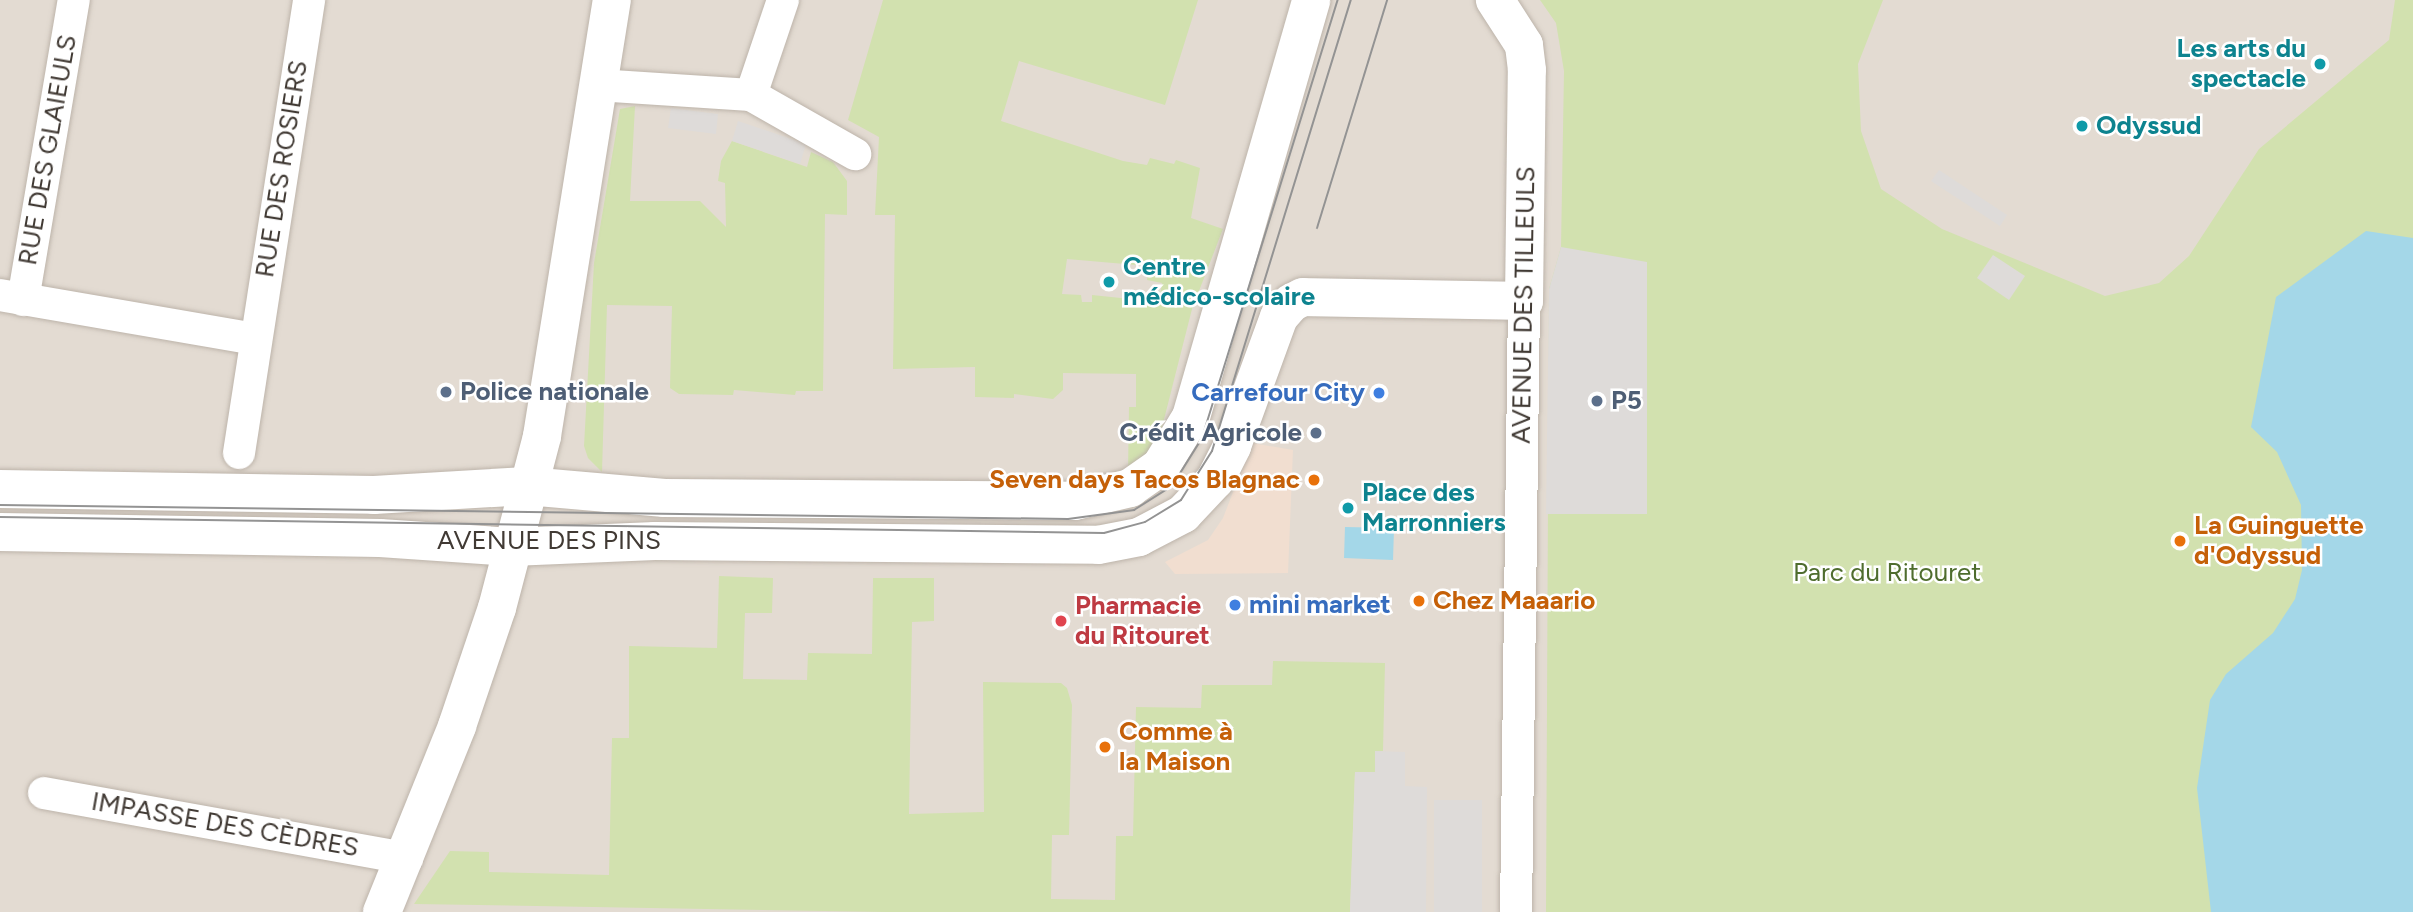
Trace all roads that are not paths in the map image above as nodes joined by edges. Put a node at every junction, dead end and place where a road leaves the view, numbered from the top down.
1 (74, 0) edge
2 (309, 0) edge
3 (612, 0) edge
4 (783, 0) edge
5 (1311, 0) edge
6 (1495, 0) edge
7 (597, 85) junction
8 (751, 95) junction
9 (855, 154) dead end
10 (11, 297) edge
11 (1524, 301) junction
12 (255, 339) junction
13 (239, 453) dead end
14 (527, 486) junction
15 (0, 489) edge
16 (0, 532) edge
17 (511, 547) junction
18 (44, 793) dead end
19 (407, 858) junction
20 (382, 912) edge
21 (1516, 912) edge

1 - 10 street, RUE DES GLAIEULS
2 - 12 street, RUE DES ROSIERS
3 - 7 street
4 - 8 street
5 - 14 street, AVENUE DES PINS
6 - 11 street, AVENUE DES TILLEULS
7 - 8 street
7 - 14 street
8 - 9 street
10 - 12 street
11 - 17 street, AVENUE DES PINS
11 - 21 street, AVENUE DES TILLEULS
12 - 13 street, RUE DES ROSIERS
14 - 15 street, AVENUE DES PINS
14 - 17 street
16 - 17 street, AVENUE DES PINS
17 - 19 street
18 - 19 street, IMPASSE DES CÈDRES
19 - 20 street

